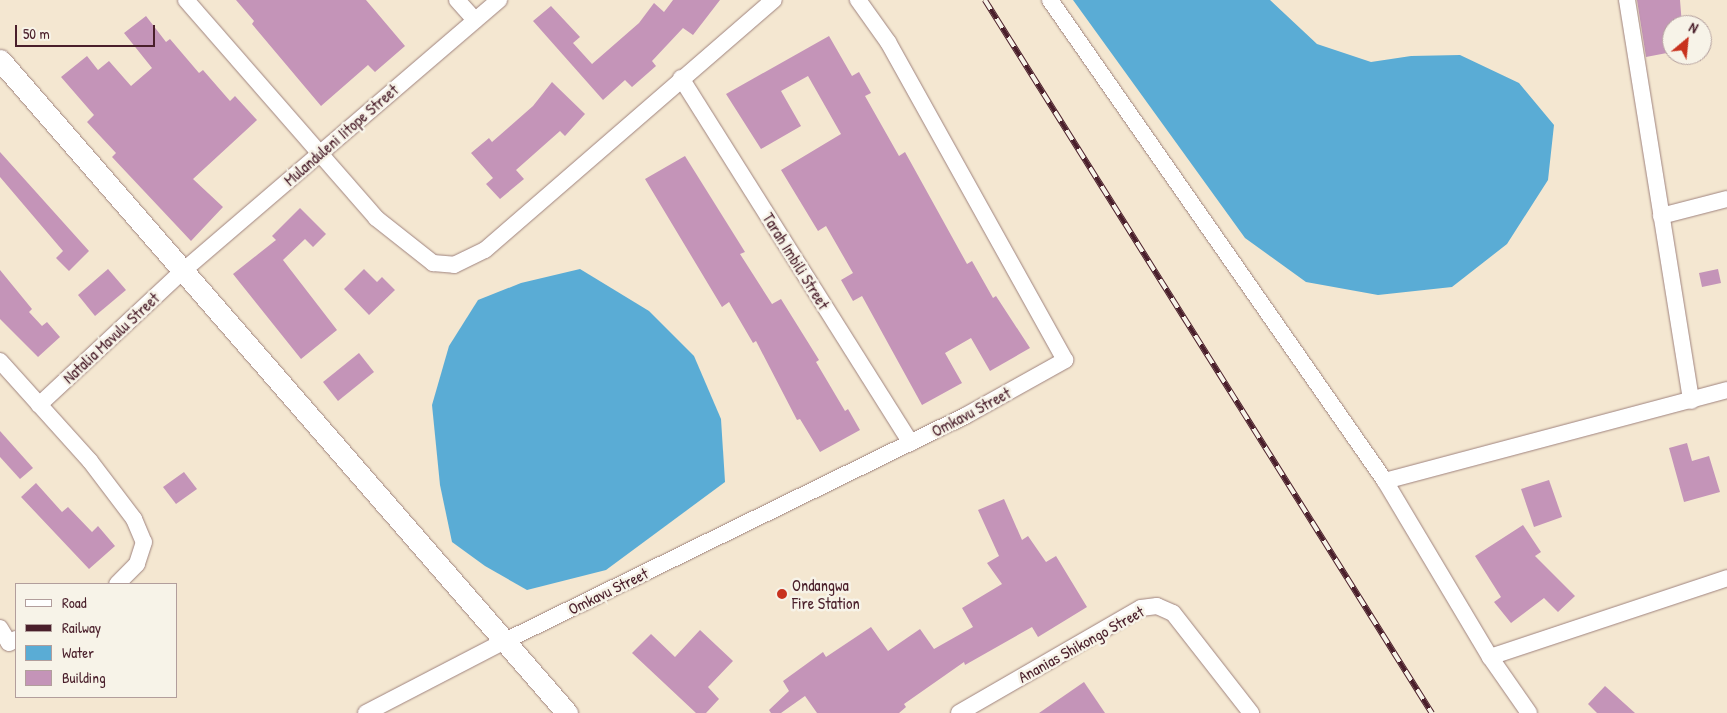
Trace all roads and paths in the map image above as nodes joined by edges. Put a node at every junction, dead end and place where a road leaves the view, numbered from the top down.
1 (186, 0) edge
2 (457, 0) edge
3 (499, 0) edge
4 (774, 0) edge
5 (858, 0) edge
6 (1050, 0) edge
7 (1627, 0) edge
8 (475, 20) junction
9 (0, 60) edge
10 (681, 78) junction
11 (319, 153) junction
12 (1727, 199) edge
13 (1661, 216) junction
14 (184, 270) junction
15 (0, 362) edge
16 (1727, 390) edge
17 (1691, 401) junction
18 (39, 405) junction
19 (911, 443) junction
20 (1385, 481) junction
21 (1727, 578) edge
22 (118, 583) edge
23 (0, 628) edge
24 (503, 642) junction
25 (8, 643) edge
26 (1490, 657) junction
27 (366, 713) edge
28 (567, 713) edge
29 (959, 713) edge
30 (1251, 713) edge
31 (1529, 713) edge

1 - 11 street
2 - 8 street
3 - 8 street, Mulanduleni Iitope Street
4 - 10 street
5 - 19 street, Omkavu Street
6 - 20 street
7 - 13 street
8 - 11 street, Mulanduleni Iitope Street
9 - 14 street
10 - 11 street
10 - 19 street, Tarah Imbili Street
11 - 14 street, Mulanduleni Iitope Street
12 - 13 street
13 - 17 street
14 - 18 street, Natalia Mavulu Street
14 - 24 street
15 - 18 street
16 - 17 street
17 - 20 street
18 - 22 street
19 - 24 street, Omkavu Street
20 - 26 street
21 - 26 street
23 - 25 street
24 - 27 street, Omkavu Street
24 - 28 street
26 - 31 street
29 - 30 street, Ananias Shikongo Street

